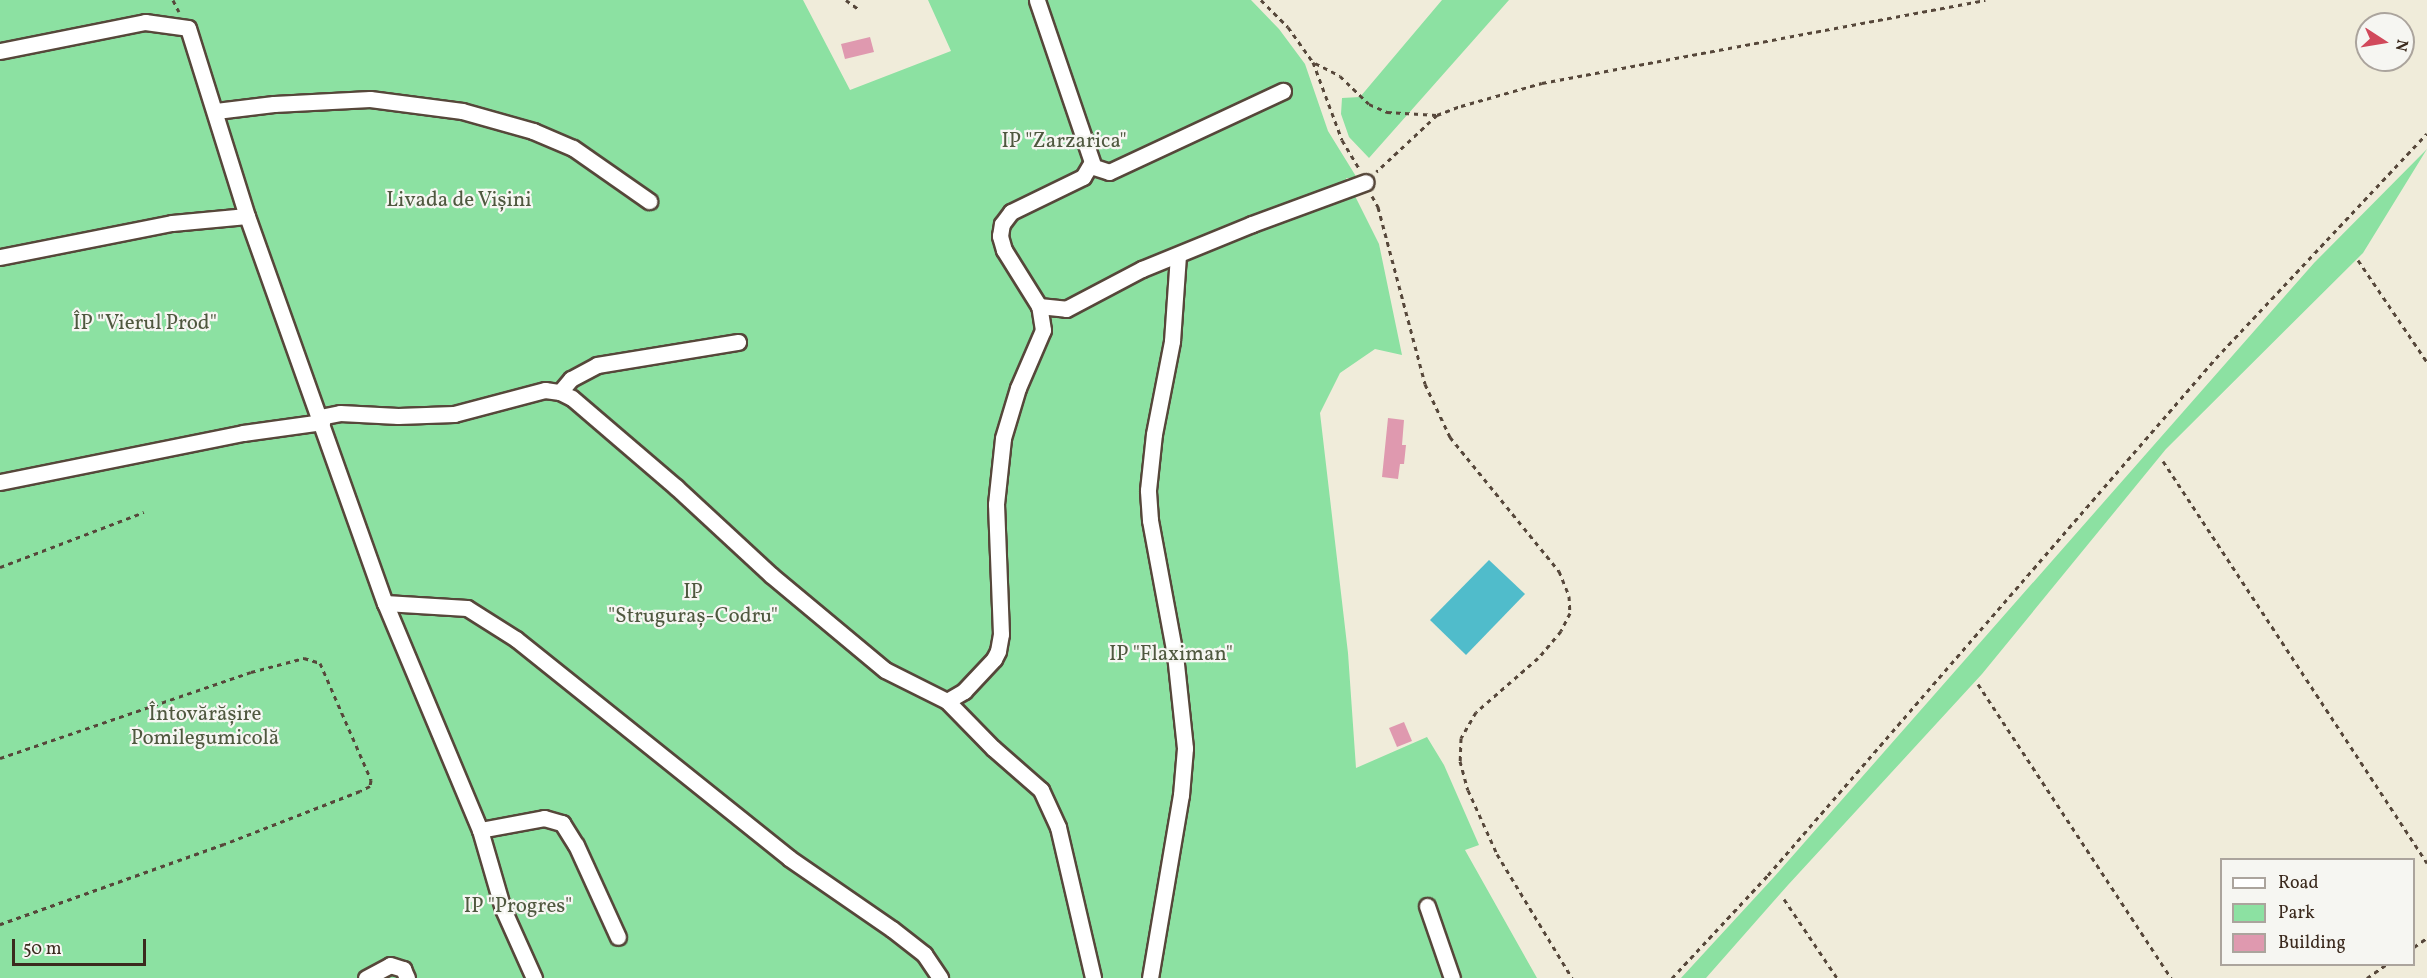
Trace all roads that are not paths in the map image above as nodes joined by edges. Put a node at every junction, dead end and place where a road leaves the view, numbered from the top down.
1 (1036, 0) edge
2 (0, 51) edge
3 (1283, 91) dead end
4 (216, 111) junction
5 (1091, 166) junction
6 (1366, 182) road end
7 (649, 201) dead end
8 (247, 216) junction
9 (1178, 255) junction
10 (0, 256) edge
11 (1039, 306) junction
12 (738, 342) dead end
13 (560, 392) junction
14 (321, 420) junction
15 (0, 482) edge
16 (386, 603) junction
17 (947, 701) junction
18 (480, 830) junction
19 (1427, 906) dead end
20 (618, 938) dead end
21 (366, 978) edge
22 (407, 978) edge
23 (534, 978) edge
24 (940, 978) edge
25 (1093, 978) edge
26 (1150, 978) edge
27 (1452, 978) edge

1 - 5 street
2 - 4 street
3 - 5 street
4 - 7 street
4 - 8 street
5 - 11 street
6 - 9 street
8 - 10 street
8 - 14 street
9 - 11 street
9 - 26 street
11 - 17 street
12 - 13 street
13 - 14 street
13 - 17 street
14 - 15 street
14 - 16 street
16 - 18 street
16 - 24 street
17 - 25 street
18 - 20 street
18 - 23 street
19 - 27 street
21 - 22 street

